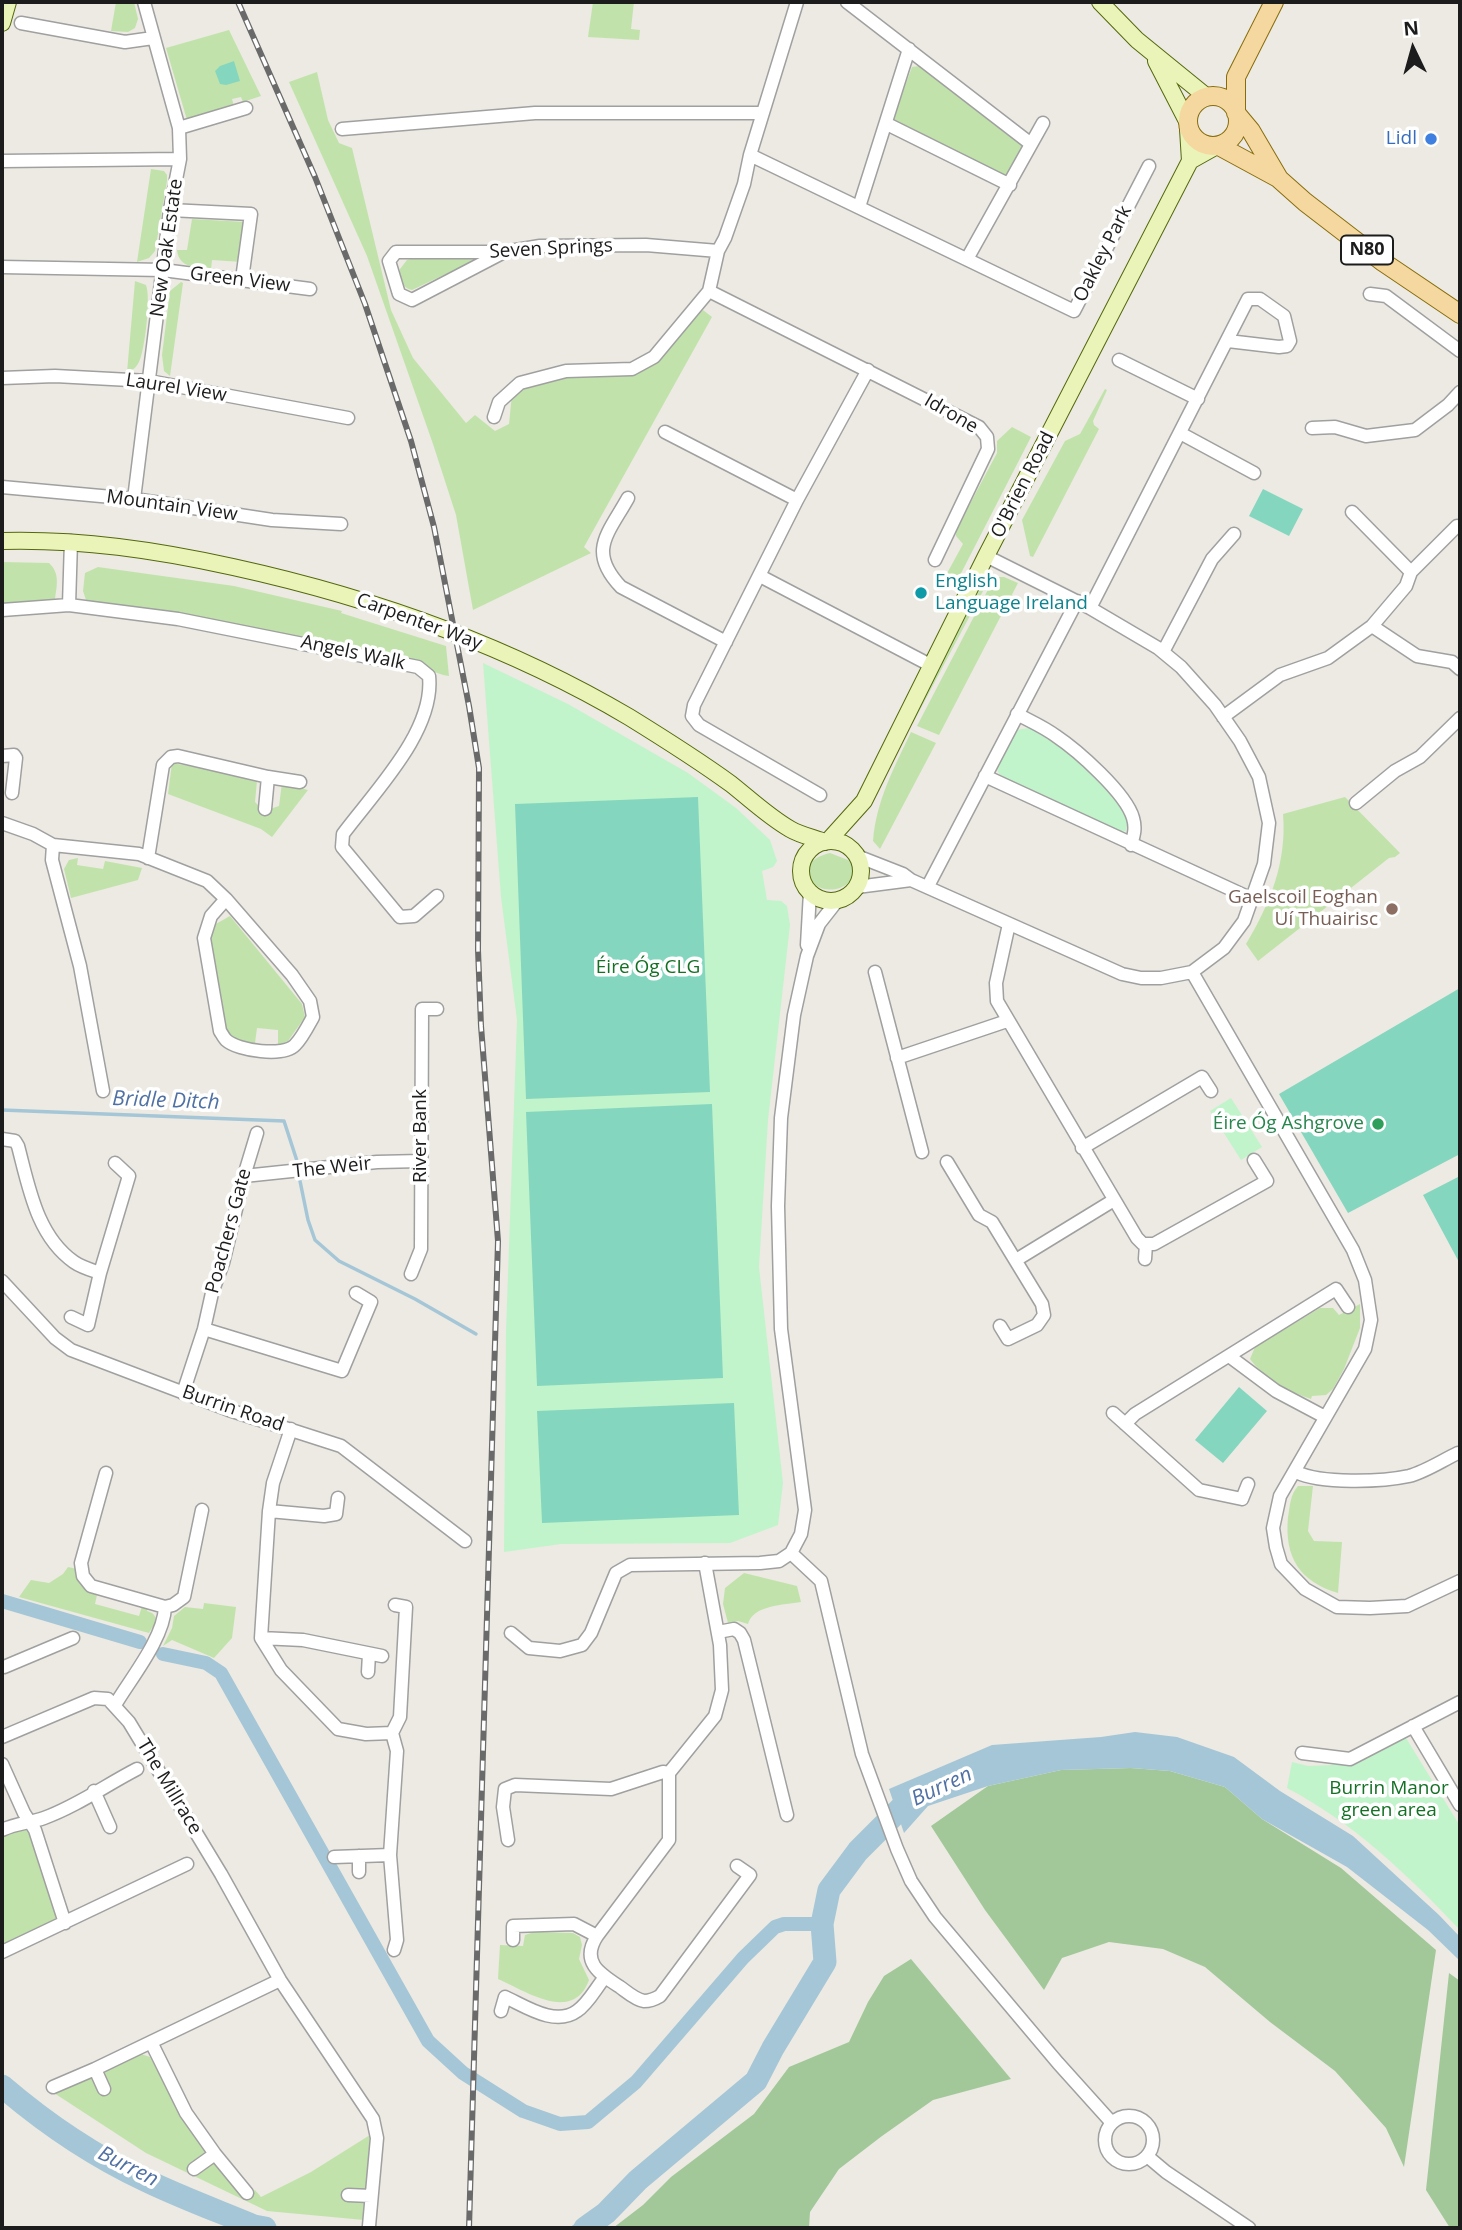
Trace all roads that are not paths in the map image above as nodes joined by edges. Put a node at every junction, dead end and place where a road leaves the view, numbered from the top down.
1 (8, 2) edge
2 (144, 2) edge
3 (797, 2) edge
4 (847, 2) edge
5 (1100, 2) edge
6 (1274, 2) edge
7 (2, 23) edge
8 (21, 23) dead end
9 (153, 38) junction
10 (909, 49) junction
11 (1152, 52) junction
12 (1236, 77) junction
13 (1208, 96) junction
14 (246, 108) dead end
15 (1236, 111) junction
16 (763, 113) junction
17 (1044, 123) dead end
18 (887, 124) junction
19 (1188, 125) junction
20 (179, 128) junction
21 (342, 129) dead end
22 (1031, 144) junction
23 (1217, 146) junction
24 (750, 155) junction
25 (180, 159) junction
26 (2, 161) edge
27 (1189, 161) junction
28 (1149, 166) dead end
29 (1278, 178) junction
30 (1010, 185) junction
31 (859, 207) junction
32 (170, 210) junction
33 (718, 251) junction
34 (505, 252) junction
35 (967, 259) junction
36 (2, 267) edge
37 (163, 270) junction
38 (242, 279) junction
39 (310, 289) dead end
40 (709, 291) junction
41 (1370, 294) dead end
42 (1460, 314) edge
43 (1228, 341) junction
44 (1460, 351) edge
45 (1119, 360) dead end
46 (868, 370) junction
47 (2, 378) edge
48 (149, 381) junction
49 (1460, 392) edge
50 (1198, 400) junction
51 (494, 417) dead end
52 (348, 418) dead end
53 (1312, 428) dead end
54 (665, 432) dead end
55 (1180, 433) junction
56 (1254, 473) dead end
57 (2, 487) edge
58 (628, 498) dead end
59 (134, 499) junction
60 (797, 500) junction
61 (1352, 512) dead end
62 (341, 524) dead end
63 (1458, 526) dead end
64 (1234, 534) dead end
65 (2, 541) edge
66 (71, 541) junction
67 (986, 556) junction
68 (934, 560) dead end
69 (1410, 572) junction
70 (760, 576) junction
71 (1077, 601) junction
72 (69, 606) junction
73 (1090, 608) junction
74 (2, 610) edge
75 (1372, 626) junction
76 (726, 642) junction
77 (1163, 652) junction
78 (932, 666) junction
79 (1460, 669) edge
80 (1017, 714) junction
81 (1223, 717) junction
82 (1460, 718) edge
83 (2, 756) edge
84 (985, 776) junction
85 (268, 777) junction
86 (299, 782) dead end
87 (12, 793) dead end
88 (820, 794) dead end
89 (1356, 803) dead end
90 (265, 808) dead end
91 (858, 810) junction
92 (2, 823) edge
93 (790, 829) junction
94 (826, 842) junction
95 (53, 845) junction
96 (1131, 845) junction
97 (857, 855) junction
98 (148, 858) junction
99 (801, 867) junction
100 (911, 880) junction
101 (928, 886) junction
102 (857, 887) junction
103 (810, 892) junction
104 (437, 896) dead end
105 (226, 899) junction
106 (1252, 899) junction
107 (837, 901) junction
108 (1009, 924) junction
109 (807, 956) junction
110 (875, 972) dead end
111 (1192, 972) junction
112 (437, 1009) dead end
113 (1007, 1021) junction
114 (897, 1058) junction
115 (103, 1091) dead end
116 (1210, 1091) dead end
117 (257, 1133) dead end
118 (2, 1139) edge
119 (1082, 1148) junction
120 (922, 1152) dead end
121 (1254, 1160) dead end
122 (421, 1161) junction
123 (947, 1162) dead end
124 (115, 1163) dead end
125 (244, 1176) junction
126 (1114, 1200) junction
127 (1146, 1244) junction
128 (1016, 1259) junction
129 (1145, 1259) dead end
130 (100, 1273) junction
131 (411, 1274) dead end
132 (2, 1281) edge
133 (355, 1293) dead end
134 (1348, 1307) dead end
135 (71, 1317) dead end
136 (1000, 1326) dead end
137 (204, 1329) junction
138 (1229, 1356) junction
139 (183, 1393) junction
140 (1113, 1413) dead end
141 (1325, 1417) junction
142 (1125, 1424) junction
143 (291, 1429) junction
144 (1458, 1452) dead end
145 (1296, 1472) junction
146 (106, 1473) dead end
147 (1248, 1484) dead end
148 (338, 1498) dead end
149 (202, 1510) dead end
150 (269, 1511) junction
151 (465, 1541) dead end
152 (791, 1553) junction
153 (705, 1563) junction
154 (1460, 1581) edge
155 (394, 1605) dead end
156 (165, 1607) junction
157 (718, 1632) junction
158 (511, 1633) dead end
159 (72, 1638) dead end
160 (261, 1639) junction
161 (3, 1665) edge
162 (368, 1672) dead end
163 (1460, 1702) edge
164 (115, 1705) junction
165 (1412, 1726) junction
166 (392, 1733) junction
167 (2, 1737) edge
168 (1302, 1753) dead end
169 (2, 1764) edge
170 (137, 1769) dead end
171 (669, 1773) junction
172 (94, 1791) junction
173 (1460, 1805) edge
174 (787, 1815) dead end
175 (30, 1821) junction
176 (110, 1827) dead end
177 (2, 1830) edge
178 (508, 1840) dead end
179 (390, 1855) junction
180 (359, 1856) junction
181 (334, 1857) dead end
182 (187, 1864) dead end
183 (737, 1866) dead end
184 (359, 1872) dead end
185 (65, 1923) junction
186 (597, 1936) junction
187 (513, 1940) dead end
188 (394, 1950) dead end
189 (2, 1952) edge
190 (605, 1977) junction
191 (280, 1980) junction
192 (501, 2011) dead end
193 (151, 2042) junction
194 (95, 2069) junction
195 (53, 2087) dead end
196 (104, 2089) dead end
197 (1112, 2123) junction
198 (215, 2154) junction
199 (1147, 2156) junction
200 (194, 2169) dead end
201 (247, 2193) dead end
202 (348, 2195) dead end
203 (371, 2196) junction
204 (369, 2226) dead end
205 (1249, 2228) edge

1 - 7 street
2 - 9 street, New Oak Estate
3 - 16 street
4 - 10 street
5 - 11 street
6 - 12 main road
8 - 9 street
9 - 20 street, New Oak Estate
10 - 18 street
10 - 22 street
11 - 13 street
11 - 19 street
12 - 13 main road
12 - 15 main road
13 - 15 main road, N80
13 - 19 main road
14 - 20 street
15 - 23 main road
15 - 29 main road, N80
16 - 21 street
16 - 24 street
17 - 22 street
18 - 30 street
18 - 31 street
19 - 23 main road, N80
19 - 27 street, O'Brien Road
20 - 25 street, New Oak Estate
22 - 30 street
23 - 27 street
23 - 29 main road, N80
24 - 31 street, Oakley Park
24 - 33 street
25 - 26 street
25 - 32 street, New Oak Estate
27 - 67 street, O'Brien Road
28 - 35 street, Oakley Park
29 - 42 main road, N80
30 - 35 street
31 - 35 street, Oakley Park
32 - 37 street, New Oak Estate
32 - 38 street
33 - 34 street, Seven Springs
33 - 40 street
34 - 34 street, Seven Springs
36 - 37 street, Green View
37 - 38 street, Green View
37 - 48 street, New Oak Estate
38 - 39 street, Green View
40 - 46 street, Idrone
40 - 51 street
41 - 44 street
43 - 43 street
43 - 50 street
45 - 50 street
46 - 60 street
46 - 68 street, Idrone
47 - 48 street, Laurel View
48 - 52 street, Laurel View
48 - 59 street, New Oak Estate
49 - 53 street
50 - 55 street
54 - 60 street
55 - 56 street
55 - 73 street
57 - 59 street, Mountain View
58 - 76 street
59 - 62 street, Mountain View
60 - 70 street
61 - 69 street
63 - 69 street
64 - 77 street
65 - 66 street, Carpenter Way
66 - 72 street
66 - 93 street, Carpenter Way
67 - 71 street
67 - 78 street, O'Brien Road
69 - 75 street
70 - 76 street
70 - 78 street
71 - 73 street
71 - 80 street
72 - 74 street, Angels Walk
72 - 104 street, Angels Walk
73 - 77 street
75 - 79 street
75 - 81 street
76 - 88 street
77 - 81 street
78 - 91 street, O'Brien Road
80 - 84 street
80 - 96 street
81 - 106 street
82 - 89 street
83 - 87 street
84 - 96 street
84 - 101 street
85 - 86 street
85 - 90 street
85 - 98 street
91 - 94 street, O'Brien Road
91 - 97 street, O'Brien Road
92 - 95 street
93 - 94 street, Carpenter Way
93 - 99 street
94 - 97 street
94 - 99 street
95 - 98 street
95 - 115 street
96 - 106 street
97 - 100 street
97 - 102 street
98 - 105 street
99 - 103 street
100 - 101 street
100 - 102 street
101 - 108 street
102 - 107 street
103 - 107 street
103 - 109 street
105 - 105 street
106 - 111 street
107 - 109 street
108 - 111 street
108 - 113 street
109 - 152 street
110 - 114 street
111 - 141 street
112 - 122 street, River Bank
113 - 114 street
113 - 119 street
114 - 120 street
116 - 119 street
117 - 125 street, Poachers Gate
118 - 130 street
119 - 126 street
121 - 127 street
122 - 125 street, The Weir
122 - 131 street, River Bank
123 - 128 street
124 - 130 street
125 - 137 street, Poachers Gate
126 - 127 street
126 - 128 street
127 - 129 street
128 - 136 street
130 - 135 street
132 - 139 street, Burrin Road
133 - 137 street
134 - 138 street
137 - 139 street, Poachers Gate
138 - 141 street
138 - 142 street
139 - 143 street, Burrin Road
140 - 142 street
141 - 145 street
142 - 147 street
143 - 150 street
143 - 151 street, Burrin Road
144 - 145 street
145 - 154 street
146 - 156 street
148 - 150 street
149 - 156 street
150 - 160 street
152 - 153 street
152 - 197 street
153 - 157 street
153 - 158 street
155 - 166 street
156 - 164 street
157 - 171 street
157 - 174 street
159 - 161 street
160 - 162 street
160 - 166 street
163 - 165 street
164 - 167 street
164 - 191 street, The Millrace
165 - 168 street
165 - 173 street
166 - 179 street
169 - 175 street
170 - 172 street
171 - 178 street
171 - 186 street
172 - 175 street
172 - 176 street
175 - 177 street
175 - 185 street
179 - 180 street
179 - 188 street
180 - 181 street
180 - 184 street
182 - 185 street
183 - 190 street
185 - 189 street
186 - 187 street
186 - 190 street
190 - 192 street
191 - 193 street
191 - 203 street, The Millrace
193 - 194 street
193 - 198 street
194 - 195 street
194 - 196 street
197 - 199 street
197 - 199 street
198 - 200 street
198 - 201 street
199 - 205 street
202 - 203 street
203 - 204 street, The Millrace

